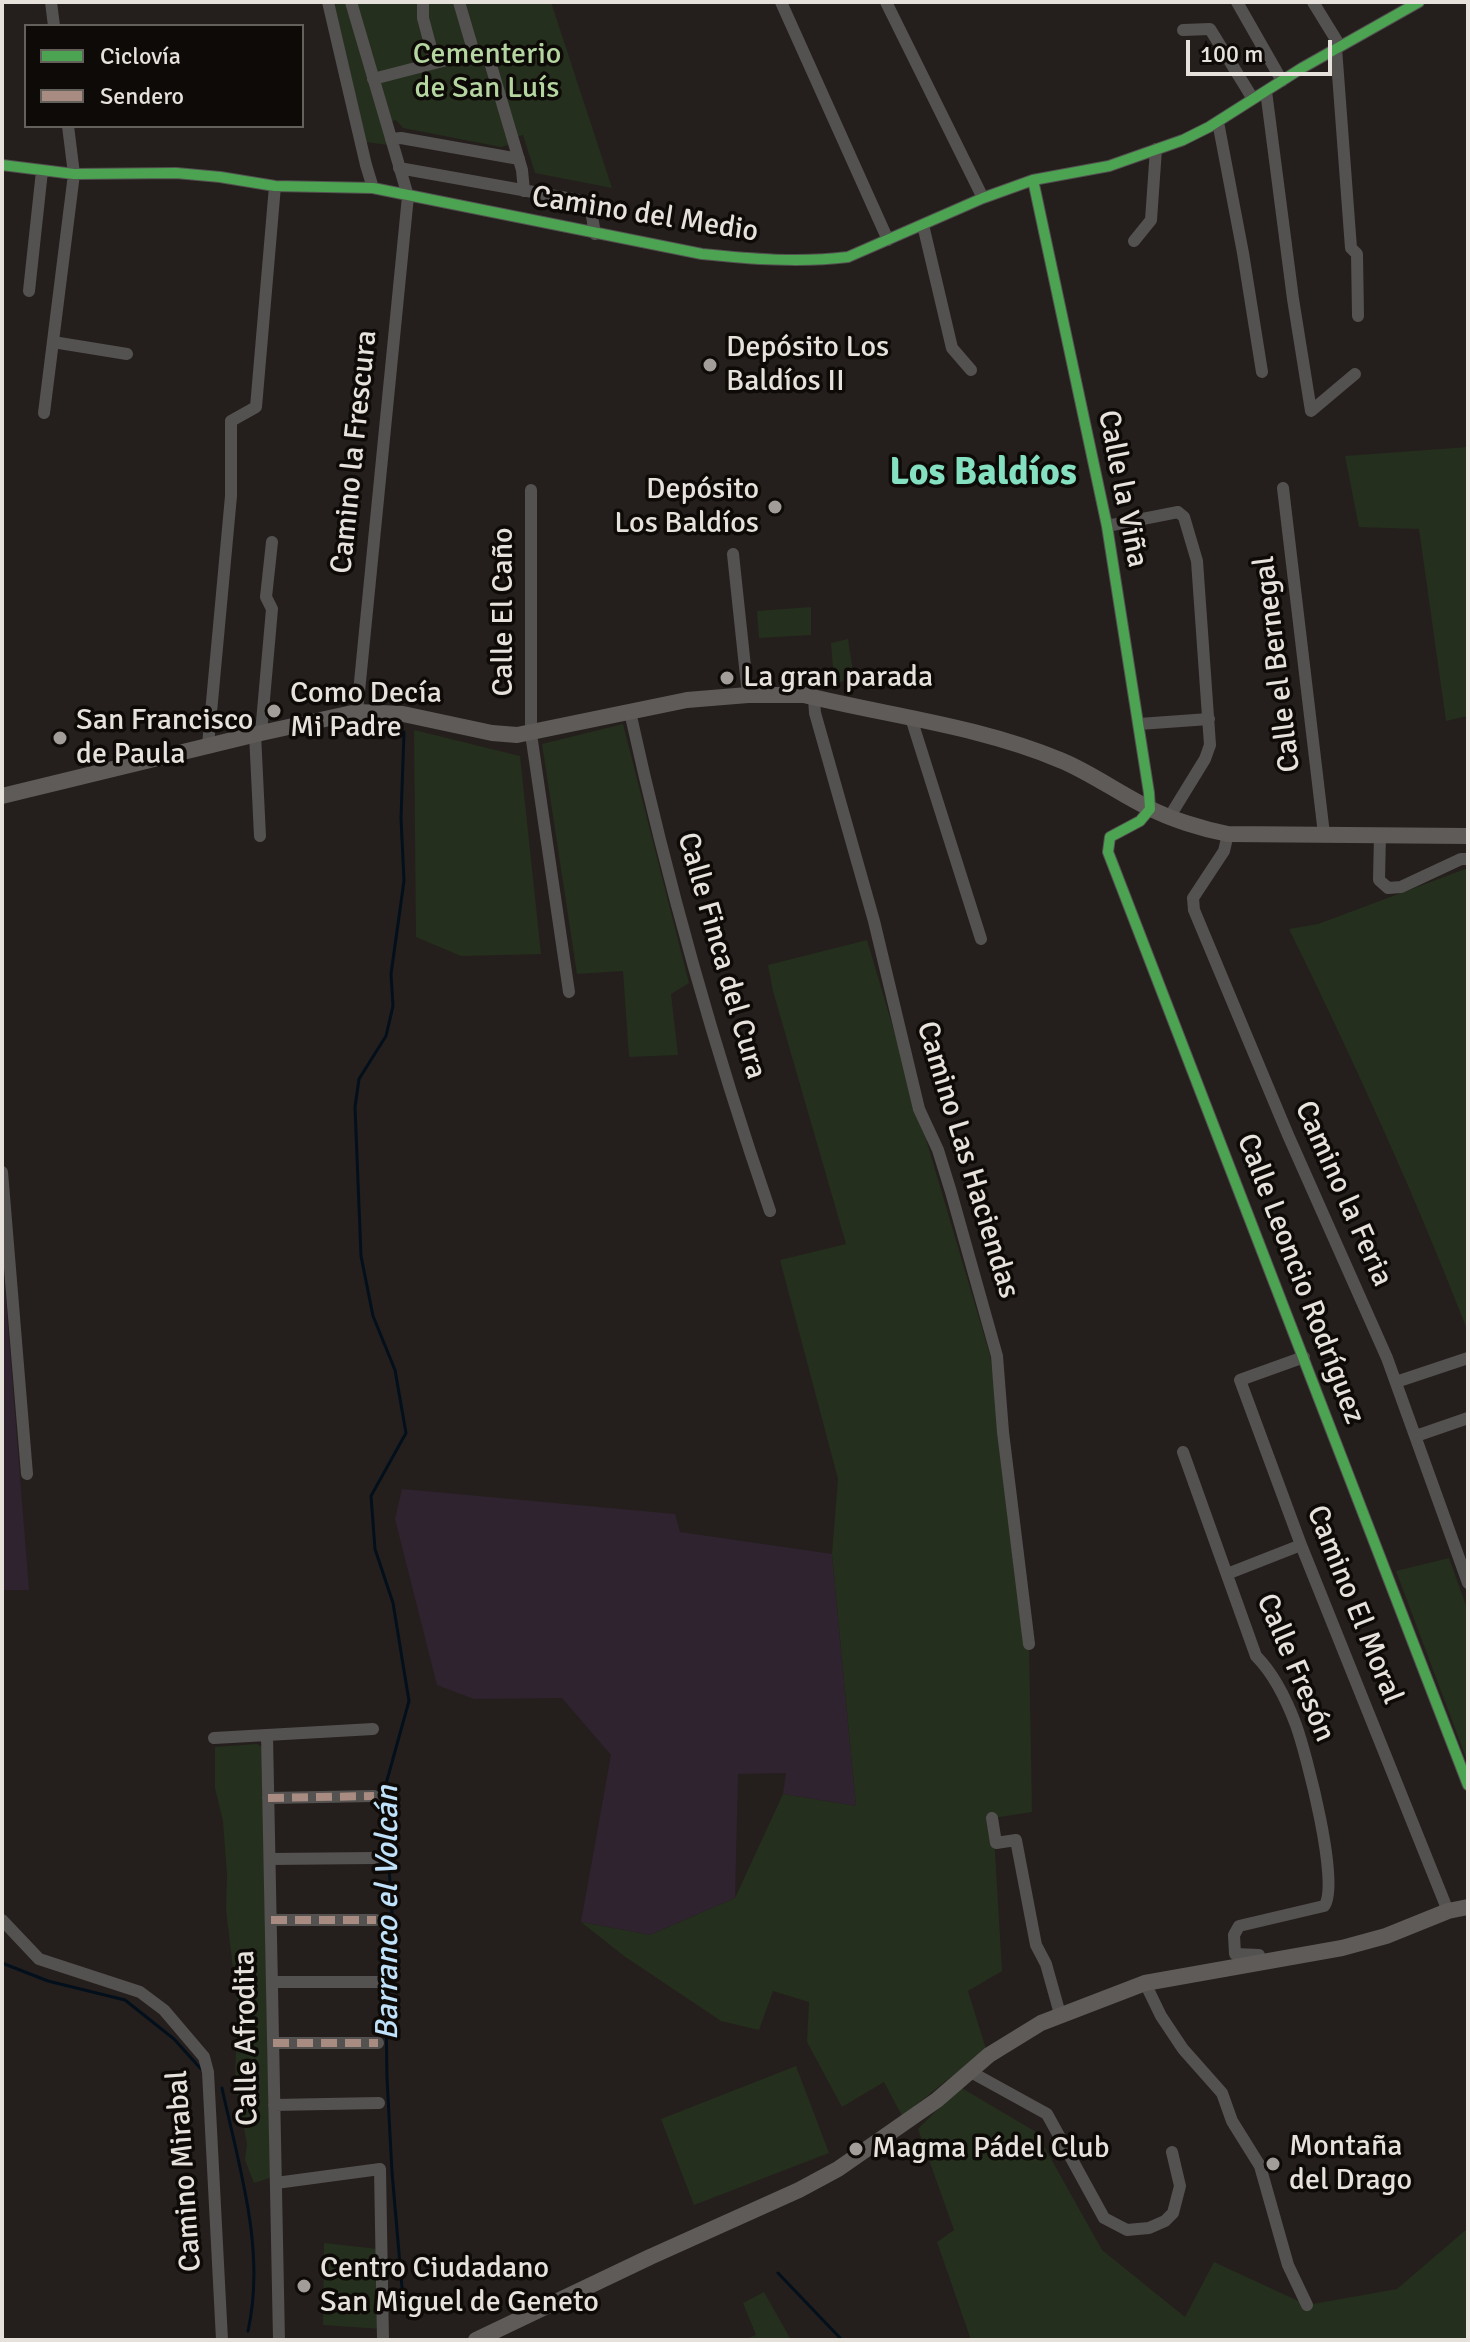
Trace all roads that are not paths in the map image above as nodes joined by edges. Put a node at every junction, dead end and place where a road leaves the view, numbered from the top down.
1 (51, 2) edge
2 (328, 2) edge
3 (351, 2) edge
4 (423, 2) edge
5 (459, 2) edge
6 (781, 2) edge
7 (886, 2) edge
8 (1237, 2) edge
9 (1313, 2) edge
10 (1419, 2) edge
11 (54, 24) edge
12 (1183, 30) dead end
13 (1338, 47) junction
14 (474, 53) junction
15 (435, 63) junction
16 (373, 79) junction
17 (1282, 81) junction
18 (1266, 91) junction
19 (1253, 99) junction
20 (1218, 122) junction
21 (68, 128) edge
22 (391, 139) junction
23 (1156, 149) junction
24 (519, 159) junction
25 (2, 165) edge
26 (399, 168) junction
27 (42, 171) junction
28 (74, 174) junction
29 (1033, 180) junction
30 (275, 186) junction
31 (373, 188) junction
32 (524, 191) junction
33 (408, 196) junction
34 (983, 198) junction
35 (923, 225) junction
36 (595, 234) junction
37 (888, 240) junction
38 (1134, 241) dead end
39 (29, 291) dead end
40 (1358, 316) dead end
41 (53, 342) junction
42 (127, 354) dead end
43 (971, 370) dead end
44 (1262, 372) dead end
45 (1355, 374) dead end
46 (44, 413) dead end
47 (1283, 488) dead end
48 (531, 490) dead end
49 (1107, 526) junction
50 (272, 542) dead end
51 (733, 554) dead end
52 (748, 695) junction
53 (814, 698) junction
54 (357, 712) junction
55 (630, 712) junction
56 (911, 718) junction
57 (1209, 719) junction
58 (1139, 724) junction
59 (258, 733) junction
60 (531, 734) junction
61 (208, 745) junction
62 (2, 796) edge
63 (1150, 809) junction
64 (1170, 816) junction
65 (1228, 834) junction
66 (1324, 834) junction
67 (1380, 835) junction
68 (260, 836) dead end
69 (1468, 836) edge
70 (1468, 859) edge
71 (981, 939) dead end
72 (569, 992) dead end
73 (2, 1172) edge
74 (770, 1211) dead end
75 (1304, 1357) junction
76 (1468, 1358) edge
77 (1396, 1382) junction
78 (1468, 1418) edge
79 (1416, 1436) junction
80 (1183, 1452) dead end
81 (27, 1474) dead end
82 (1301, 1545) junction
83 (1227, 1574) junction
84 (1468, 1583) edge
85 (1029, 1644) dead end
86 (373, 1729) dead end
87 (267, 1735) junction
88 (214, 1738) dead end
89 (1468, 1785) edge
90 (374, 1796) dead end
91 (268, 1798) junction
92 (992, 1818) dead end
93 (375, 1858) dead end
94 (270, 1859) junction
95 (1468, 1907) edge
96 (1448, 1911) junction
97 (2, 1920) edge
98 (271, 1920) junction
99 (376, 1920) dead end
100 (1259, 1962) junction
101 (272, 1982) junction
102 (377, 1982) dead end
103 (1145, 1983) junction
104 (1060, 2014) junction
105 (273, 2043) junction
106 (378, 2043) dead end
107 (969, 2071) junction
108 (379, 2103) dead end
109 (274, 2105) junction
110 (1172, 2152) dead end
111 (276, 2183) junction
112 (1307, 2305) dead end
113 (222, 2340) edge
114 (279, 2340) edge
115 (383, 2340) edge
116 (476, 2340) edge

1 - 11 street
2 - 31 street
3 - 16 street
4 - 15 street
5 - 14 street
6 - 37 street
7 - 34 street
8 - 17 street
9 - 13 street
10 - 13 street, Camino del Medio
12 - 19 street
13 - 17 street, Camino del Medio
13 - 40 street
14 - 15 street
14 - 24 street
15 - 16 street
16 - 22 street
17 - 18 street, Camino del Medio
18 - 19 street, Camino del Medio
18 - 45 street
19 - 20 street, Camino del Medio
20 - 23 street, Camino del Medio
20 - 44 street
21 - 28 street
22 - 24 street
22 - 26 street
23 - 29 street, Camino del Medio
23 - 38 street
24 - 32 street
25 - 27 street, Camino del Medio
26 - 32 street
26 - 33 street
27 - 28 street, Camino del Medio
27 - 39 street
28 - 30 street, Camino del Medio
28 - 41 street
29 - 34 street, Camino del Medio
29 - 49 street, Calle la Viña
30 - 31 street, Camino del Medio
30 - 61 street
31 - 33 street, Camino del Medio
32 - 36 street
33 - 36 street, Camino del Medio
33 - 54 street, Camino la Frescura
34 - 35 street, Camino del Medio
35 - 37 street, Camino del Medio
35 - 43 street
36 - 37 street, Camino del Medio
41 - 42 street
41 - 46 street
47 - 66 street, Calle el Bernegal
48 - 60 street, Calle El Caño
49 - 57 street
49 - 58 street, Calle la Viña
50 - 59 street
51 - 52 street
52 - 53 main road
52 - 55 main road
53 - 56 main road
53 - 85 street, Camino Las Haciendas
54 - 59 main road
54 - 60 main road
55 - 60 main road
55 - 74 street, Calle Finca del Cura
56 - 63 main road
56 - 71 street
57 - 58 street
57 - 64 street
58 - 63 street, Calle la Viña
59 - 61 main road
59 - 68 street
60 - 72 street, Calle El Caño
61 - 62 main road
63 - 64 main road
63 - 75 street, Calle Leoncio Rodríguez
64 - 65 main road
65 - 66 main road
65 - 77 street, Camino la Feria
66 - 67 main road
67 - 69 main road
67 - 70 street
73 - 81 street
75 - 82 street, Camino El Moral
75 - 89 street, Calle Leoncio Rodríguez
76 - 77 street
77 - 79 street, Camino la Feria
78 - 79 street
79 - 84 street, Camino la Feria
80 - 83 street, Calle Fresón
82 - 83 street
82 - 96 street, Camino El Moral
83 - 100 street, Calle Fresón
86 - 87 street
87 - 88 street
87 - 91 street, Calle Afrodita
90 - 91 street
91 - 94 street, Calle Afrodita
92 - 104 street
93 - 94 street
94 - 98 street, Calle Afrodita
95 - 96 main road
96 - 100 main road
97 - 113 street, Camino Mirabal
98 - 99 street
98 - 101 street, Calle Afrodita
100 - 103 main road
101 - 102 street
101 - 105 street, Calle Afrodita
103 - 104 main road
103 - 112 street
104 - 107 main road
105 - 106 street
105 - 109 street, Calle Afrodita
107 - 110 street
107 - 116 main road
108 - 109 street
109 - 111 street, Calle Afrodita
111 - 114 street, Calle Afrodita
111 - 115 street

